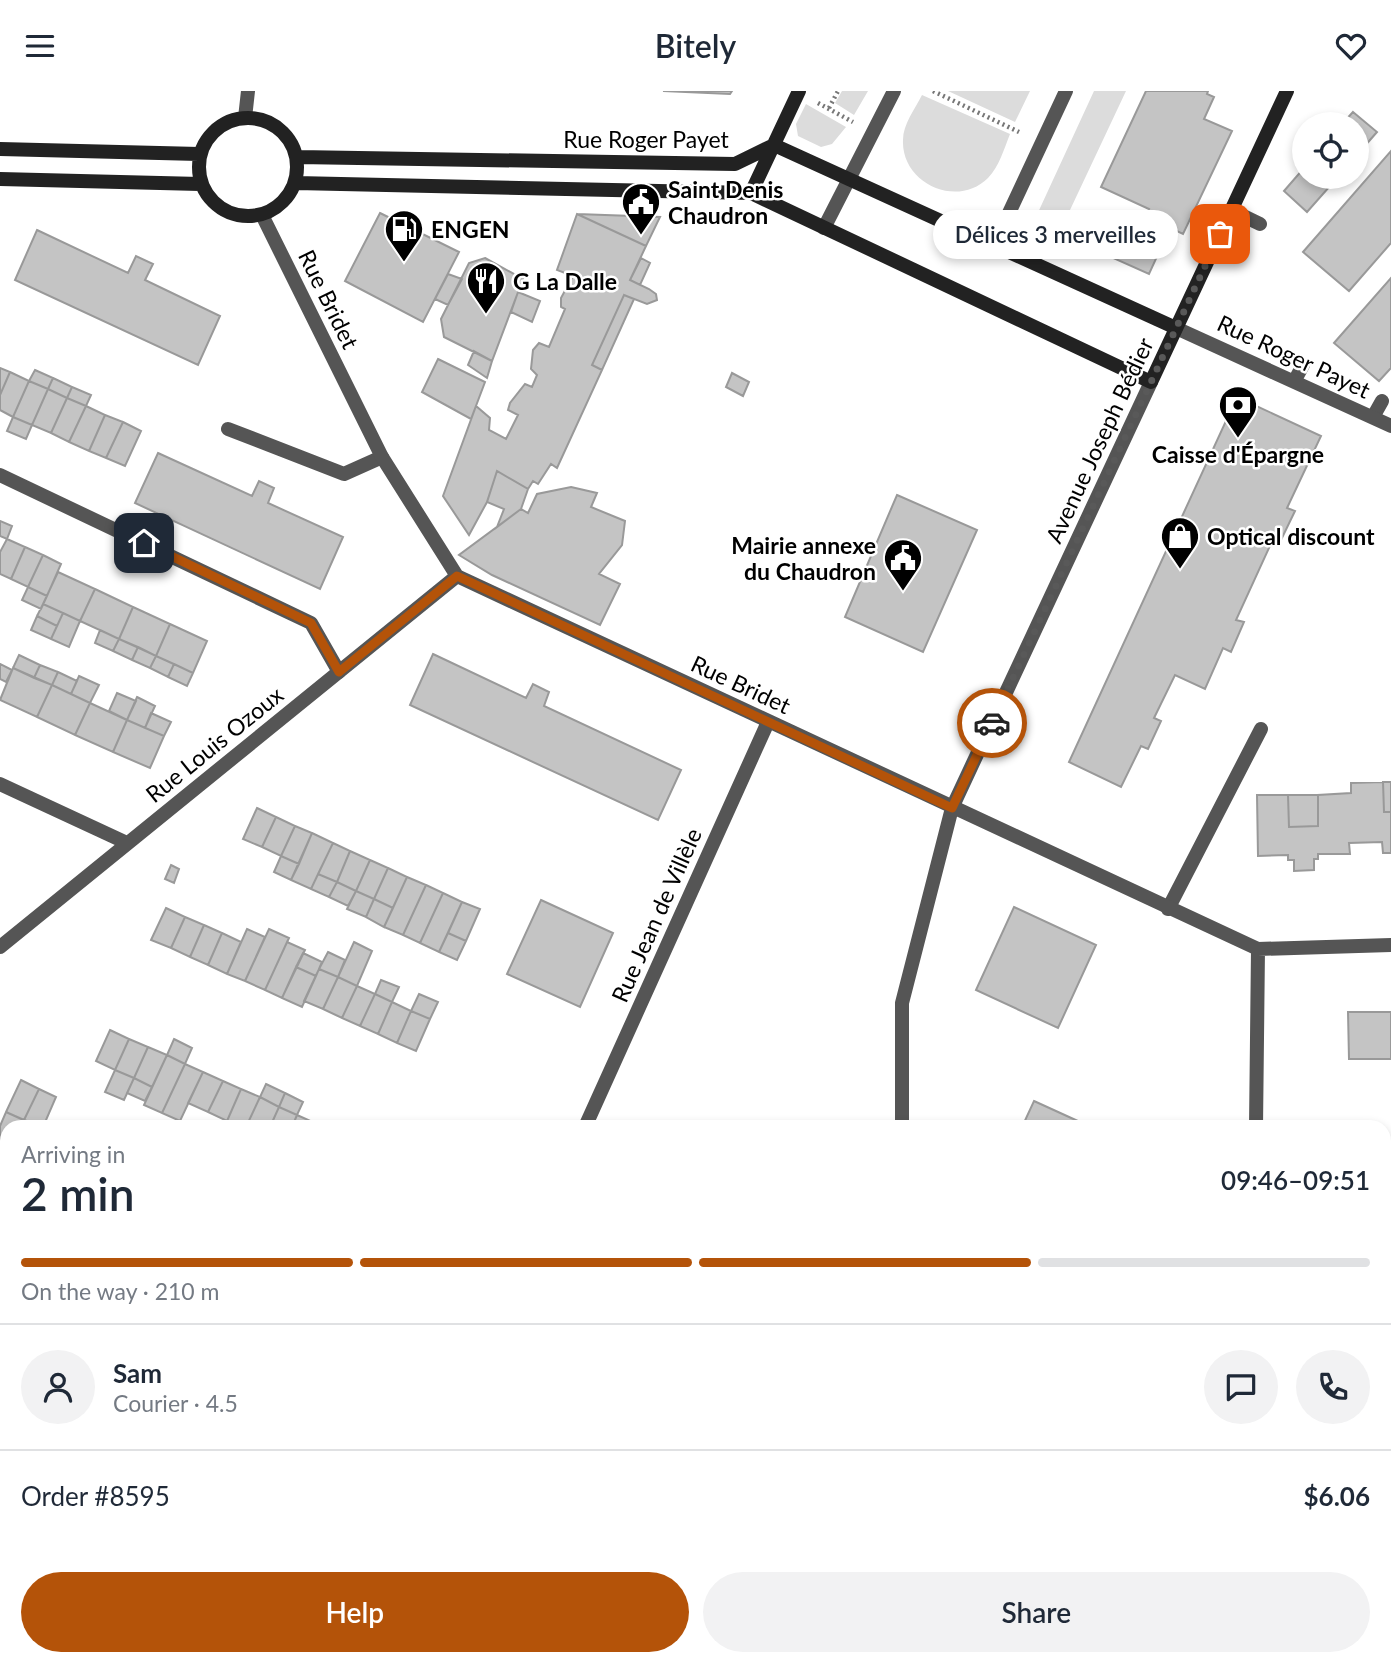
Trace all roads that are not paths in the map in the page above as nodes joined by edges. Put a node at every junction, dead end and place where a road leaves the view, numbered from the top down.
1 (248, 91) edge
2 (894, 91) edge
3 (1066, 91) edge
4 (1287, 91) edge
5 (799, 92) edge
6 (245, 118) junction
7 (774, 145) junction
8 (0, 149) edge
9 (199, 154) junction
10 (298, 157) junction
11 (848, 178) junction
12 (0, 179) edge
13 (296, 183) junction
14 (200, 184) junction
15 (751, 193) junction
16 (1231, 211) junction
17 (262, 215) junction
18 (1260, 224) dead end
19 (824, 228) junction
20 (995, 243) junction
21 (1176, 328) junction
22 (1303, 365) dead end
23 (1295, 380) junction
24 (1151, 382) junction
25 (1382, 401) dead end
26 (1373, 417) junction
27 (1391, 426) edge
28 (228, 429) dead end
29 (382, 457) junction
30 (0, 475) edge
31 (457, 576) junction
32 (339, 672) junction
33 (768, 722) junction
34 (1261, 729) dead end
35 (0, 784) edge
36 (952, 808) junction
37 (127, 843) junction
38 (1167, 909) junction
39 (1391, 945) edge
40 (0, 947) edge
41 (1258, 949) junction
42 (588, 1120) edge
43 (902, 1120) edge
44 (1256, 1120) edge

1 - 6 street
2 - 11 street
3 - 20 street
4 - 16 street, Avenue Joseph Bédier
5 - 7 street
6 - 9 street
6 - 10 street
7 - 10 street, Rue Roger Payet
7 - 11 street, Rue Roger Payet
7 - 15 street
8 - 9 street
9 - 14 street
10 - 13 street
11 - 19 street
11 - 20 street, Rue Roger Payet
12 - 14 street
13 - 15 street
13 - 17 street
14 - 17 street
15 - 19 street
16 - 18 street
16 - 21 street, Avenue Joseph Bédier
17 - 29 street, Rue Bridet
19 - 24 street
20 - 21 street, Rue Roger Payet
21 - 23 street, Rue Roger Payet
21 - 24 street, Avenue Joseph Bédier
22 - 23 street
23 - 26 street, Rue Roger Payet
24 - 36 street, Avenue Joseph Bédier
25 - 26 street
26 - 27 street, Rue Roger Payet
28 - 29 street
29 - 31 street, Rue Bridet
30 - 32 street
31 - 32 street, Rue Louis Ozoux
31 - 33 street, Rue Bridet
32 - 37 street, Rue Louis Ozoux
33 - 36 street, Rue Bridet
33 - 42 street, Rue Jean de Villèle
34 - 38 street
35 - 37 street
36 - 38 street, Rue Bridet
36 - 43 street, Avenue Joseph Bédier
37 - 40 street, Rue Louis Ozoux
38 - 41 street, Rue Bridet
39 - 41 street, Rue Bridet
41 - 44 street

